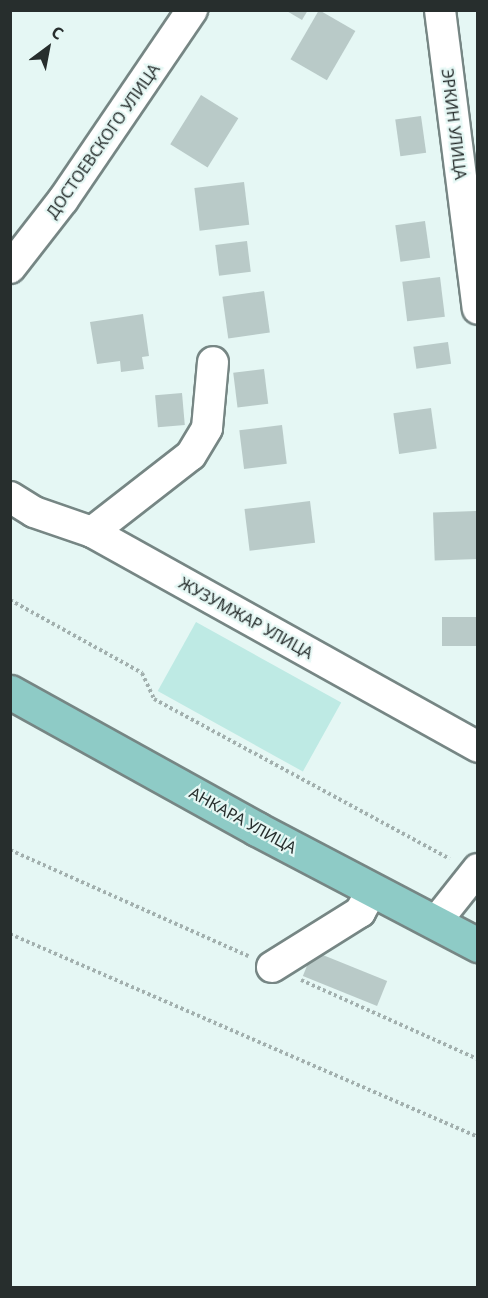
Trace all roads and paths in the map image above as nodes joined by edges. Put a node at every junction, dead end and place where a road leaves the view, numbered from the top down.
1 (192, 10) edge
2 (440, 10) edge
3 (10, 268) edge
4 (477, 309) edge
5 (213, 362) dead end
6 (10, 497) edge
7 (92, 532) junction
8 (10, 600) edge
9 (10, 692) edge
10 (477, 747) edge
11 (10, 850) edge
12 (476, 871) edge
13 (372, 890) junction
14 (435, 923) junction
15 (10, 934) edge
16 (477, 945) edge
17 (272, 967) junction
18 (477, 1059) edge
19 (477, 1137) edge

1 - 3 street, ДОСТОЕВСКОГО УЛИЦА
2 - 4 street, ЭРКИН УЛИЦА
5 - 7 street
6 - 7 street, ЖУЗУМЖАР УЛИЦА
7 - 10 street, ЖУЗУМЖАР УЛИЦА
8 - 12 path
9 - 13 main road, АНКАРА УЛИЦА
11 - 17 path
12 - 14 street
13 - 14 main road, АНКАРА УЛИЦА
13 - 17 street
14 - 16 main road, АНКАРА УЛИЦА
15 - 19 path
17 - 18 path

